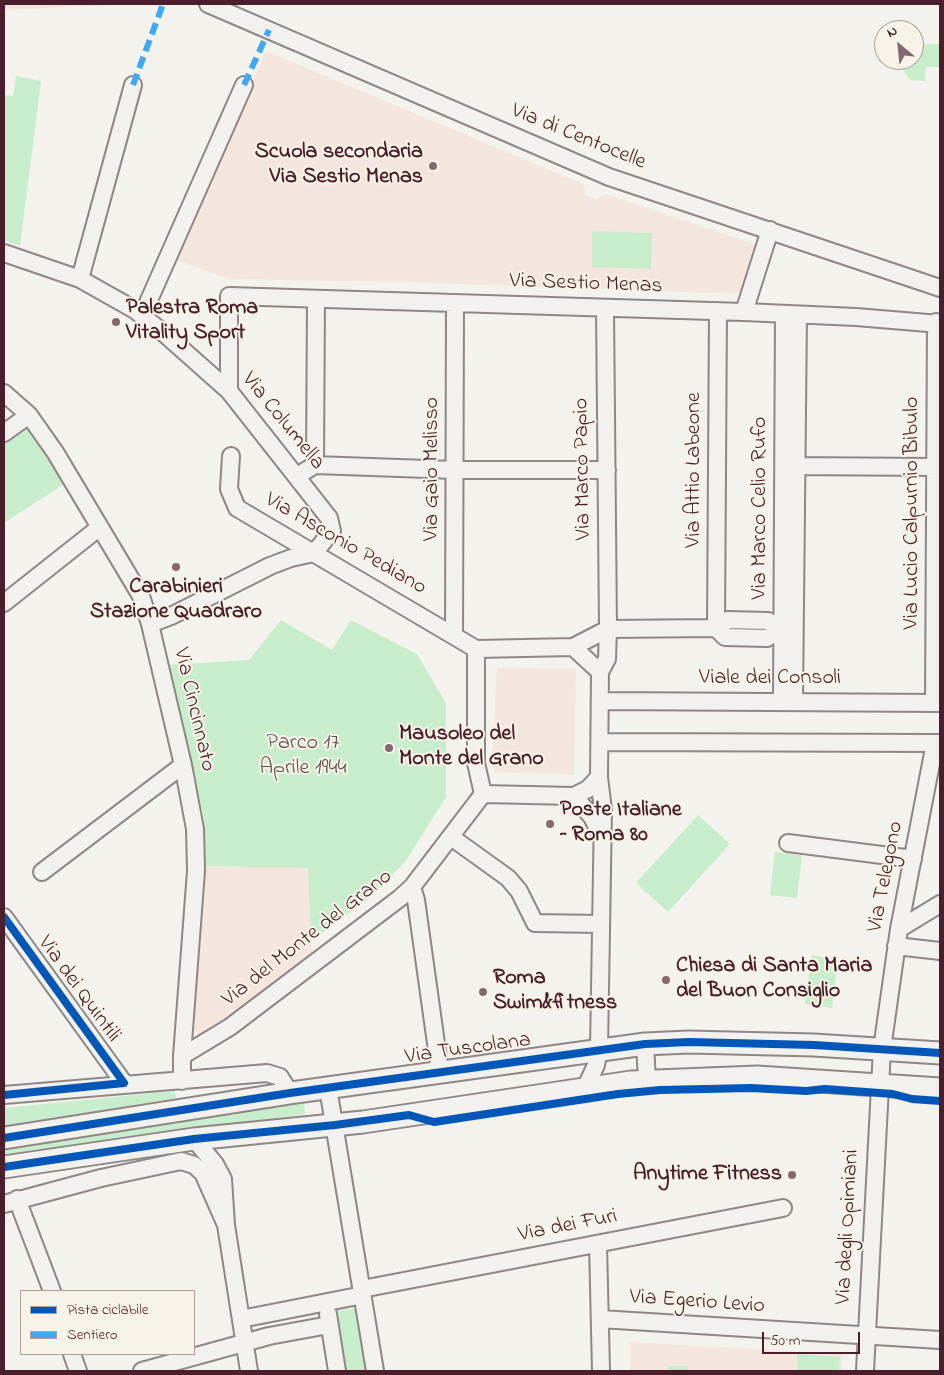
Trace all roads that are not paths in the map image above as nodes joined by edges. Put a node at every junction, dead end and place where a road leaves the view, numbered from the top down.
1 (208, 4) edge
2 (133, 85) dead end
3 (244, 85) dead end
4 (770, 230) junction
5 (4, 253) edge
6 (80, 278) junction
7 (940, 288) edge
8 (316, 299) junction
9 (454, 303) junction
10 (605, 308) junction
11 (718, 312) junction
12 (744, 312) junction
13 (791, 315) junction
14 (142, 316) junction
15 (938, 323) edge
16 (230, 391) junction
17 (4, 393) edge
18 (29, 415) junction
19 (4, 434) edge
20 (231, 456) dead end
21 (315, 465) junction
22 (790, 466) junction
23 (938, 467) edge
24 (455, 470) junction
25 (607, 470) junction
26 (297, 476) junction
27 (100, 527) junction
28 (314, 553) junction
29 (938, 554) edge
30 (4, 603) edge
31 (150, 624) junction
32 (716, 628) junction
33 (789, 628) junction
34 (608, 629) junction
35 (938, 630) edge
36 (454, 636) junction
37 (573, 647) junction
38 (476, 649) junction
39 (600, 672) junction
40 (600, 701) junction
41 (788, 701) junction
42 (937, 703) edge
43 (600, 742) junction
44 (937, 743) edge
45 (184, 765) junction
46 (600, 777) junction
47 (483, 794) junction
48 (574, 796) junction
49 (601, 836) junction
50 (451, 837) junction
51 (788, 843) dead end
52 (913, 859) junction
53 (42, 872) dead end
54 (412, 887) junction
55 (940, 904) edge
56 (4, 917) edge
57 (601, 924) junction
58 (899, 929) junction
59 (896, 946) junction
60 (940, 951) edge
61 (646, 1044) junction
62 (599, 1049) junction
63 (882, 1049) junction
64 (940, 1054) edge
65 (182, 1056) junction
66 (440, 1072) junction
67 (647, 1080) junction
68 (182, 1082) junction
69 (124, 1083) junction
70 (879, 1085) junction
71 (328, 1088) junction
72 (585, 1089) junction
73 (940, 1089) edge
74 (290, 1093) junction
75 (4, 1095) edge
76 (335, 1125) junction
77 (4, 1138) edge
78 (194, 1139) junction
79 (4, 1167) edge
80 (10, 1201) edge
81 (782, 1208) dead end
82 (226, 1226) junction
83 (598, 1244) junction
84 (52, 1290) edge
85 (363, 1292) junction
86 (326, 1302) junction
87 (241, 1318) junction
88 (600, 1319) junction
89 (329, 1324) junction
90 (867, 1337) junction
91 (940, 1340) edge
92 (245, 1343) junction
93 (72, 1355) edge
94 (78, 1371) edge
95 (142, 1371) edge
96 (249, 1371) edge
97 (337, 1371) edge
98 (375, 1371) edge
99 (601, 1371) edge
100 (865, 1371) edge

1 - 4 street, Via di Centocelle
2 - 6 street
3 - 14 street
4 - 7 street, Via di Centocelle
4 - 12 street
5 - 6 street, Via Columella
6 - 14 street, Via Columella
8 - 9 street, Via Sestio Menas
8 - 16 street, Via Sestio Menas
8 - 21 street
9 - 10 street, Via Sestio Menas
9 - 24 street, Via Gaio Melisso
10 - 11 street, Via Sestio Menas
10 - 25 street, Via Marco Papio
11 - 12 street, Via Sestio Menas
11 - 32 street, Via Attio Labeone
12 - 13 street, Via Sestio Menas
13 - 15 street, Via Sestio Menas
13 - 22 street, Via Marco Celio Rufo
14 - 16 street, Via Columella
15 - 23 street, Via Lucio Calpurnio Bibulo
16 - 26 street, Via Columella
17 - 18 street, Via Cincinnato
18 - 19 street
18 - 27 street, Via Cincinnato
20 - 28 street, Via Asconio Pediano
21 - 24 street
21 - 26 street
22 - 23 street
22 - 33 street, Via Marco Celio Rufo
23 - 29 street, Via Lucio Calpurnio Bibulo
24 - 25 street
24 - 36 street, Via Gaio Melisso
25 - 34 street, Via Marco Papio
26 - 28 street, Via Columella
27 - 30 street
27 - 31 street, Via Cincinnato
28 - 31 street
28 - 36 street, Via Asconio Pediano
29 - 35 street, Via Lucio Calpurnio Bibulo
31 - 45 street, Via Cincinnato
32 - 33 street
32 - 34 street
33 - 41 street, Via Marco Celio Rufo
34 - 37 street
34 - 39 street, Via Marco Papio
35 - 42 street, Via Lucio Calpurnio Bibulo
36 - 38 street, Via Asconio Pediano
37 - 38 street
37 - 39 street
38 - 47 street
39 - 40 street, Via Marco Papio
40 - 41 street, Viale dei Consoli
40 - 43 street, Via Marco Papio
41 - 42 street, Viale dei Consoli
43 - 44 street
43 - 46 street, Via Marco Papio
44 - 52 street, Via Telegono
45 - 53 street
45 - 65 street, Via Cincinnato
46 - 48 street
46 - 49 street, Via Marco Papio
47 - 48 street
47 - 50 street, Via del Monte del Grano
48 - 49 street
49 - 57 street, Via Marco Papio
50 - 54 street, Via del Monte del Grano
50 - 57 street
51 - 52 street
52 - 58 street, Via Telegono
54 - 65 street, Via del Monte del Grano
54 - 66 street
55 - 58 street
56 - 69 street, Via dei Quintili
57 - 62 street, Via Marco Papio
58 - 59 street, Via Telegono
59 - 60 street
59 - 63 street, Via Telegono
61 - 62 main road, Via Tuscolana
61 - 63 main road, Via Tuscolana
61 - 67 street
62 - 66 main road, Via Tuscolana
62 - 72 street
63 - 64 main road, Via Tuscolana
63 - 70 street, Via Telegono
65 - 68 street, Via Cincinnato
66 - 71 main road, Via Tuscolana
67 - 70 main road
67 - 72 main road
68 - 69 street
68 - 74 street
69 - 75 street
70 - 73 main road
70 - 90 street, Via degli Opimiani
71 - 74 main road, Via Tuscolana
71 - 76 street
72 - 76 main road
74 - 77 main road, Via Tuscolana
76 - 78 main road
76 - 85 street
78 - 79 main road
78 - 82 street
80 - 82 street
80 - 84 street
81 - 83 street, Via dei Furi
82 - 87 street
83 - 85 street, Via dei Furi
83 - 88 street
85 - 86 street, Via dei Furi
85 - 98 street
86 - 87 street, Via dei Furi
86 - 89 street
87 - 92 street
88 - 90 street, Via Egerio Levio
88 - 99 street
89 - 92 street
89 - 97 street
90 - 91 street, Via Egerio Levio
90 - 100 street, Via degli Opimiani
92 - 95 street
92 - 96 street
93 - 94 street

